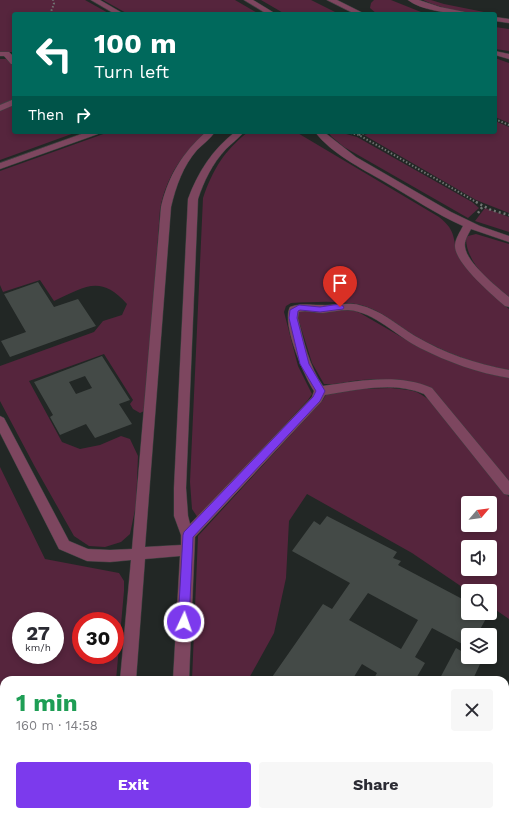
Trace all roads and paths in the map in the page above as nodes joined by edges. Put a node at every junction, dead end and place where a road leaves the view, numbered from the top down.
1 (53, 0) edge
2 (95, 0) edge
3 (248, 0) edge
4 (331, 0) edge
5 (412, 0) edge
6 (51, 12) edge
7 (116, 12) edge
8 (269, 12) edge
9 (358, 12) edge
10 (452, 12) edge
11 (497, 19) edge
12 (509, 21) edge
13 (497, 54) edge
14 (509, 57) edge
15 (12, 103) edge
16 (0, 108) edge
17 (497, 120) edge
18 (509, 125) edge
19 (89, 134) edge
20 (209, 134) edge
21 (238, 134) edge
22 (321, 134) edge
23 (354, 134) edge
24 (361, 134) edge
25 (358, 135) junction
26 (0, 166) edge
27 (509, 215) edge
28 (469, 225) junction
29 (509, 239) edge
30 (509, 303) edge
31 (509, 374) edge
32 (320, 391) junction
33 (0, 421) edge
34 (509, 490) edge
35 (188, 535) junction
36 (187, 550) junction
37 (138, 554) junction
38 (128, 676) edge
39 (181, 676) edge

1 - 6 path
2 - 7 street
3 - 8 street
4 - 9 street
5 - 10 street
11 - 12 street
13 - 14 street
15 - 16 street
17 - 18 path
19 - 26 street
20 - 37 street
21 - 35 street
22 - 28 street
23 - 25 path
24 - 25 path
25 - 27 path
28 - 29 street
28 - 30 street
31 - 32 street
32 - 34 street
32 - 35 street
33 - 37 street
35 - 36 street
36 - 37 street
36 - 39 street
37 - 38 street

